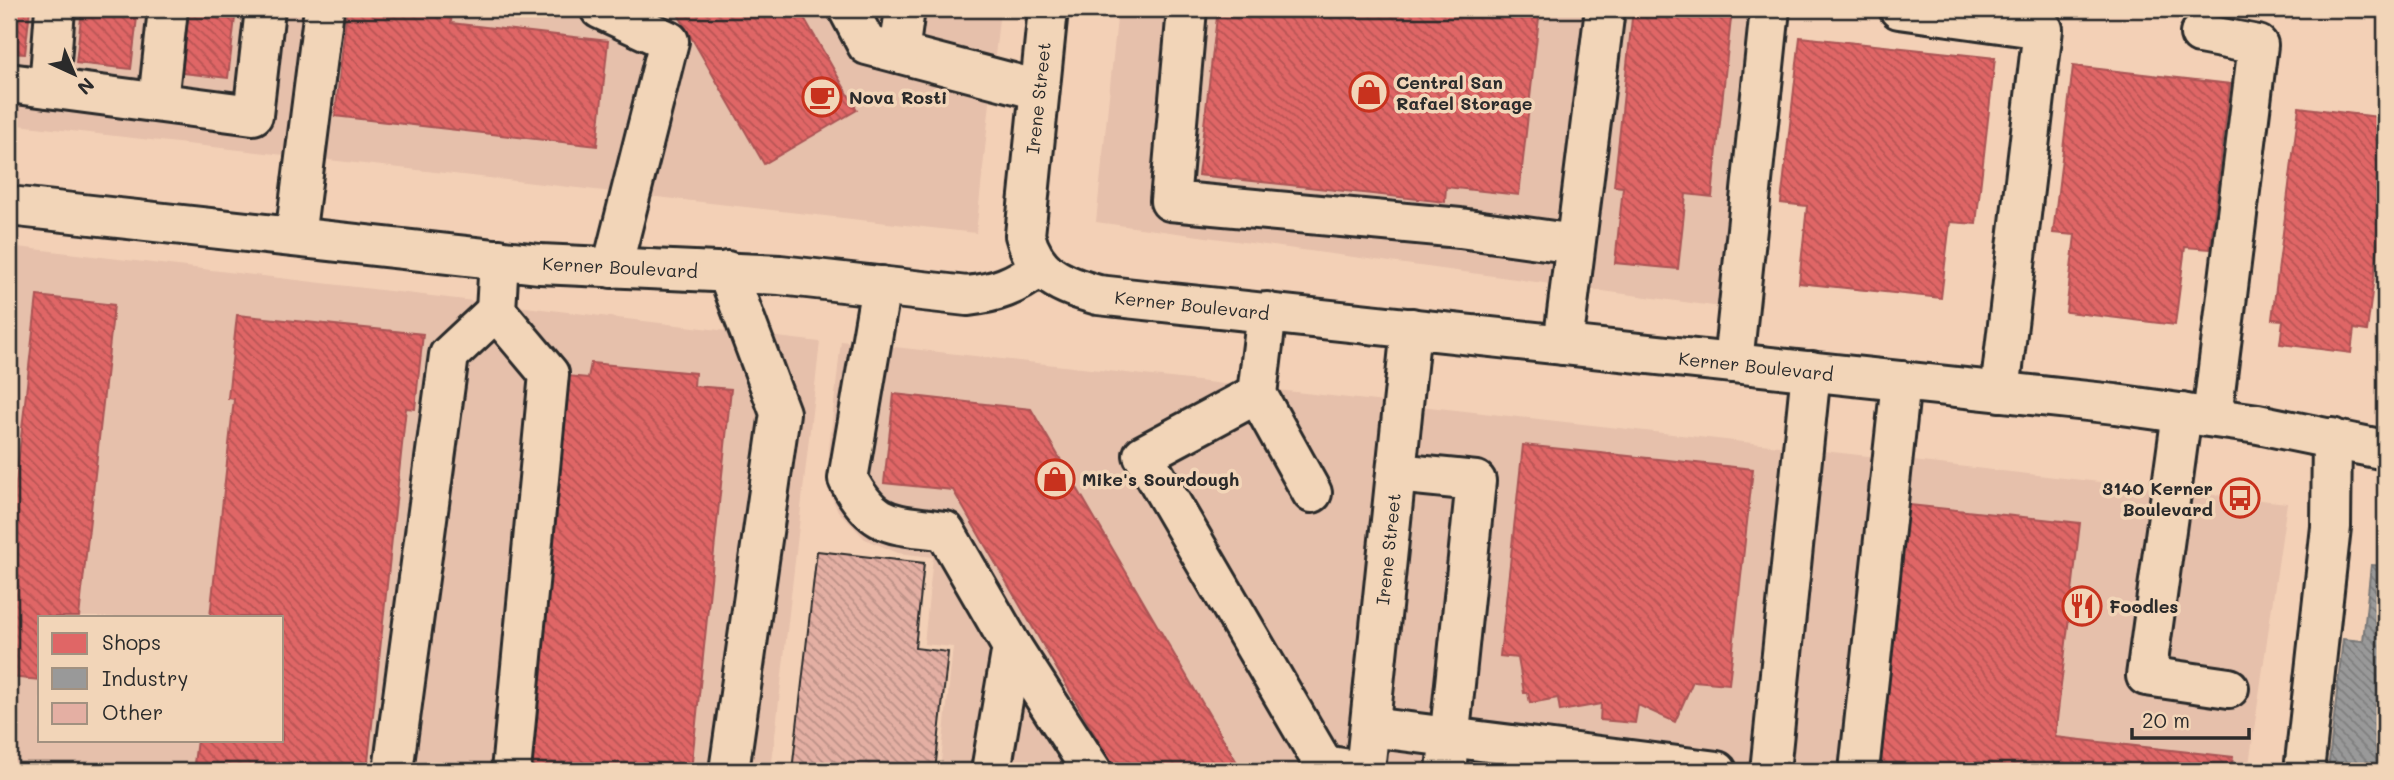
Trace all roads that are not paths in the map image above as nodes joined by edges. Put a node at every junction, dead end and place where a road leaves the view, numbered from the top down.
1 (55, 9) edge
2 (167, 9) edge
3 (265, 9) edge
4 (324, 9) edge
5 (600, 9) edge
6 (848, 9) edge
7 (905, 9) edge
8 (1048, 9) edge
9 (1187, 9) edge
10 (1605, 9) edge
11 (1770, 9) edge
12 (1899, 9) edge
13 (2200, 34) dead end
14 (899, 53) junction
15 (9, 82) edge
16 (49, 88) junction
17 (1039, 90) junction
18 (158, 102) junction
19 (9, 207) edge
20 (295, 237) junction
21 (1575, 244) junction
22 (499, 259) junction
23 (612, 268) junction
24 (1039, 268) junction
25 (727, 271) junction
26 (881, 286) junction
27 (496, 311) junction
28 (1267, 313) junction
29 (1411, 328) junction
30 (1563, 345) junction
31 (1733, 363) junction
32 (1811, 372) junction
33 (1901, 381) junction
34 (2000, 392) junction
35 (1257, 394) junction
36 (2197, 415) junction
37 (2332, 438) junction
38 (2385, 450) edge
39 (1396, 473) junction
40 (1312, 493) dead end
41 (1012, 647) junction
42 (2229, 688) dead end
43 (1370, 727) junction
44 (1448, 755) edge
45 (1556, 762) edge
46 (1658, 768) edge
47 (393, 771) edge
48 (510, 771) edge
49 (729, 771) edge
50 (991, 771) edge
51 (1091, 771) edge
52 (1363, 771) edge
53 (1717, 771) edge
54 (1770, 771) edge
55 (1859, 771) edge
56 (2304, 771) edge

1 - 16 street
2 - 18 street
3 - 18 street
4 - 20 street
5 - 23 street
6 - 14 street
7 - 14 street
8 - 17 street, Irene Street
9 - 21 street
10 - 21 street
11 - 31 street
12 - 34 street
13 - 36 street
14 - 17 street
15 - 16 street
16 - 18 street
17 - 24 street, Irene Street
19 - 20 street, Kerner Boulevard
20 - 22 street, Kerner Boulevard
21 - 30 street
22 - 23 street, Kerner Boulevard
22 - 27 street
23 - 25 street, Kerner Boulevard
24 - 26 street, Kerner Boulevard
24 - 28 street, Kerner Boulevard
25 - 26 street, Kerner Boulevard
25 - 49 street
26 - 41 street
27 - 47 street
27 - 48 street
28 - 29 street, Kerner Boulevard
28 - 35 street
29 - 30 street, Kerner Boulevard
29 - 39 street, Irene Street
30 - 31 street, Kerner Boulevard
31 - 32 street, Kerner Boulevard
32 - 33 street, Kerner Boulevard
32 - 54 street
33 - 34 street, Kerner Boulevard
33 - 55 street
34 - 36 street, Kerner Boulevard
35 - 40 street
35 - 52 street
36 - 37 street, Kerner Boulevard
36 - 42 street
37 - 38 street, Kerner Boulevard
37 - 56 street
39 - 43 street, Irene Street
39 - 44 street
41 - 50 street
41 - 51 street
43 - 44 street
43 - 52 street, Irene Street
44 - 45 street
45 - 46 street
46 - 53 street

